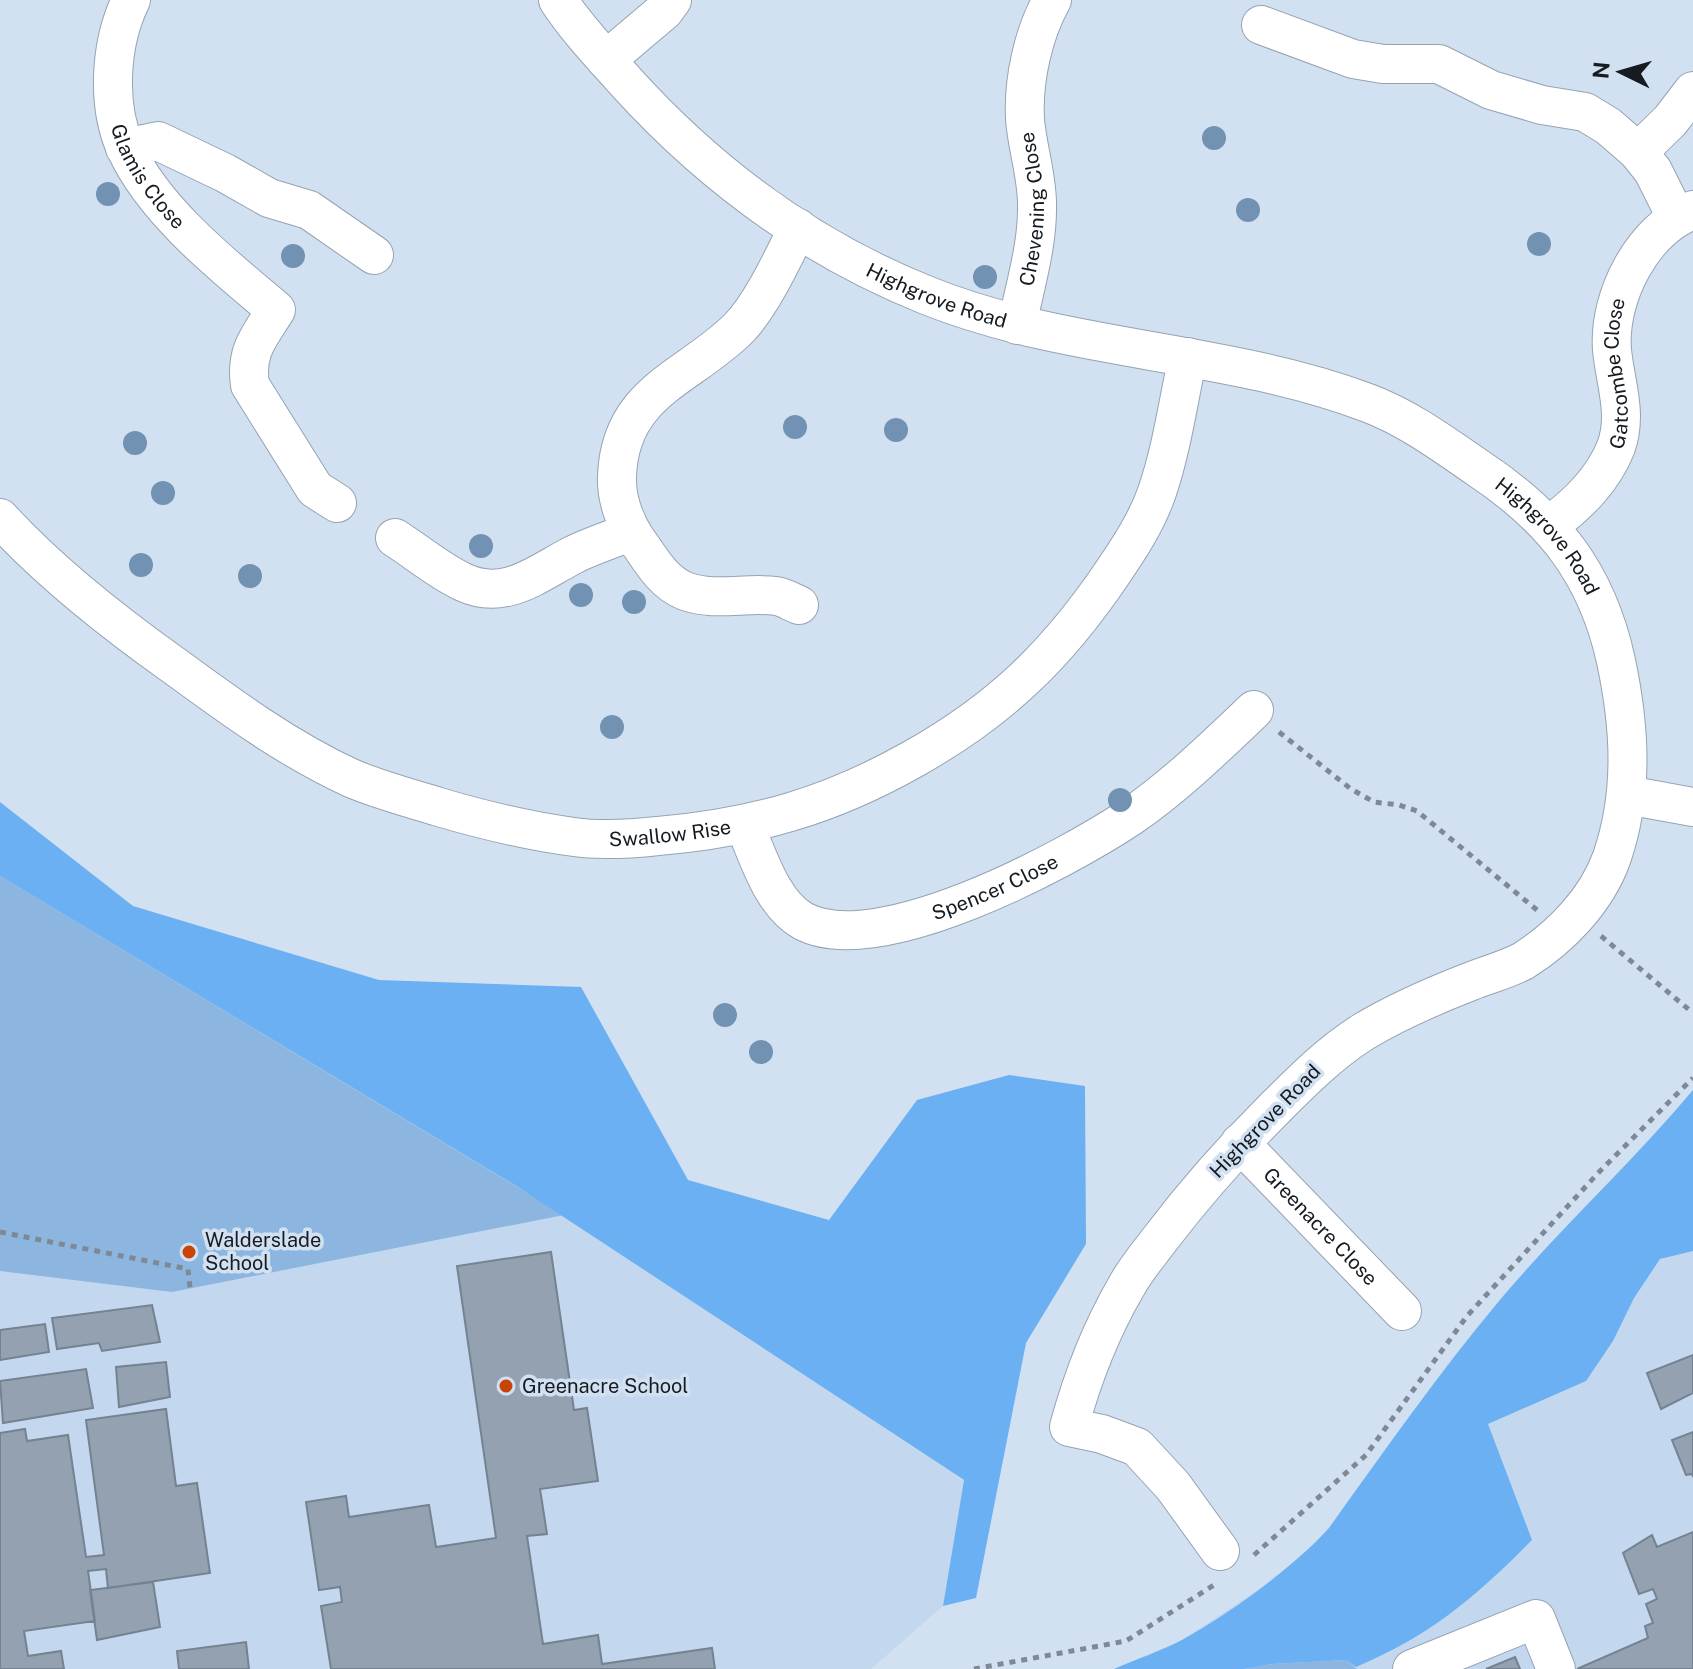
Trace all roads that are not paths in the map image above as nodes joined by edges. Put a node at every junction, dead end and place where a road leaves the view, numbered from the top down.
1 (131, 0) edge
2 (558, 0) edge
3 (672, 0) edge
4 (1052, 0) edge
5 (1261, 25) dead end
6 (606, 60) junction
7 (1693, 91) edge
8 (125, 148) junction
9 (1638, 152) junction
10 (1684, 214) edge
11 (798, 228) junction
12 (374, 255) dead end
13 (1017, 325) junction
14 (1188, 357) junction
15 (337, 503) dead end
16 (0, 518) edge
17 (1550, 525) junction
18 (631, 532) junction
19 (395, 538) dead end
20 (799, 605) dead end
21 (1254, 710) road end
22 (1627, 795) junction
23 (1693, 807) edge
24 (744, 824) junction
25 (1240, 1143) junction
26 (1402, 1311) dead end
27 (1232, 1563) road end
28 (1412, 1669) edge
29 (1556, 1669) edge

1 - 8 street, Glamis Close
2 - 6 street, Highgrove Road
3 - 6 street
4 - 13 street, Chevening Close
5 - 9 street, Gatcombe Close
6 - 11 street, Highgrove Road
7 - 9 street
8 - 12 street
8 - 15 street, Glamis Close
9 - 10 street, Gatcombe Close
10 - 17 street, Gatcombe Close
11 - 13 street, Highgrove Road
11 - 18 street
13 - 14 street, Highgrove Road
14 - 17 street, Highgrove Road
14 - 24 street, Swallow Rise
16 - 24 street, Swallow Rise
17 - 22 street, Highgrove Road
18 - 19 street
18 - 20 street
21 - 24 street, Spencer Close
22 - 23 street
22 - 25 street, Highgrove Road
25 - 26 street, Greenacre Close
25 - 27 street, Highgrove Road
28 - 29 street

